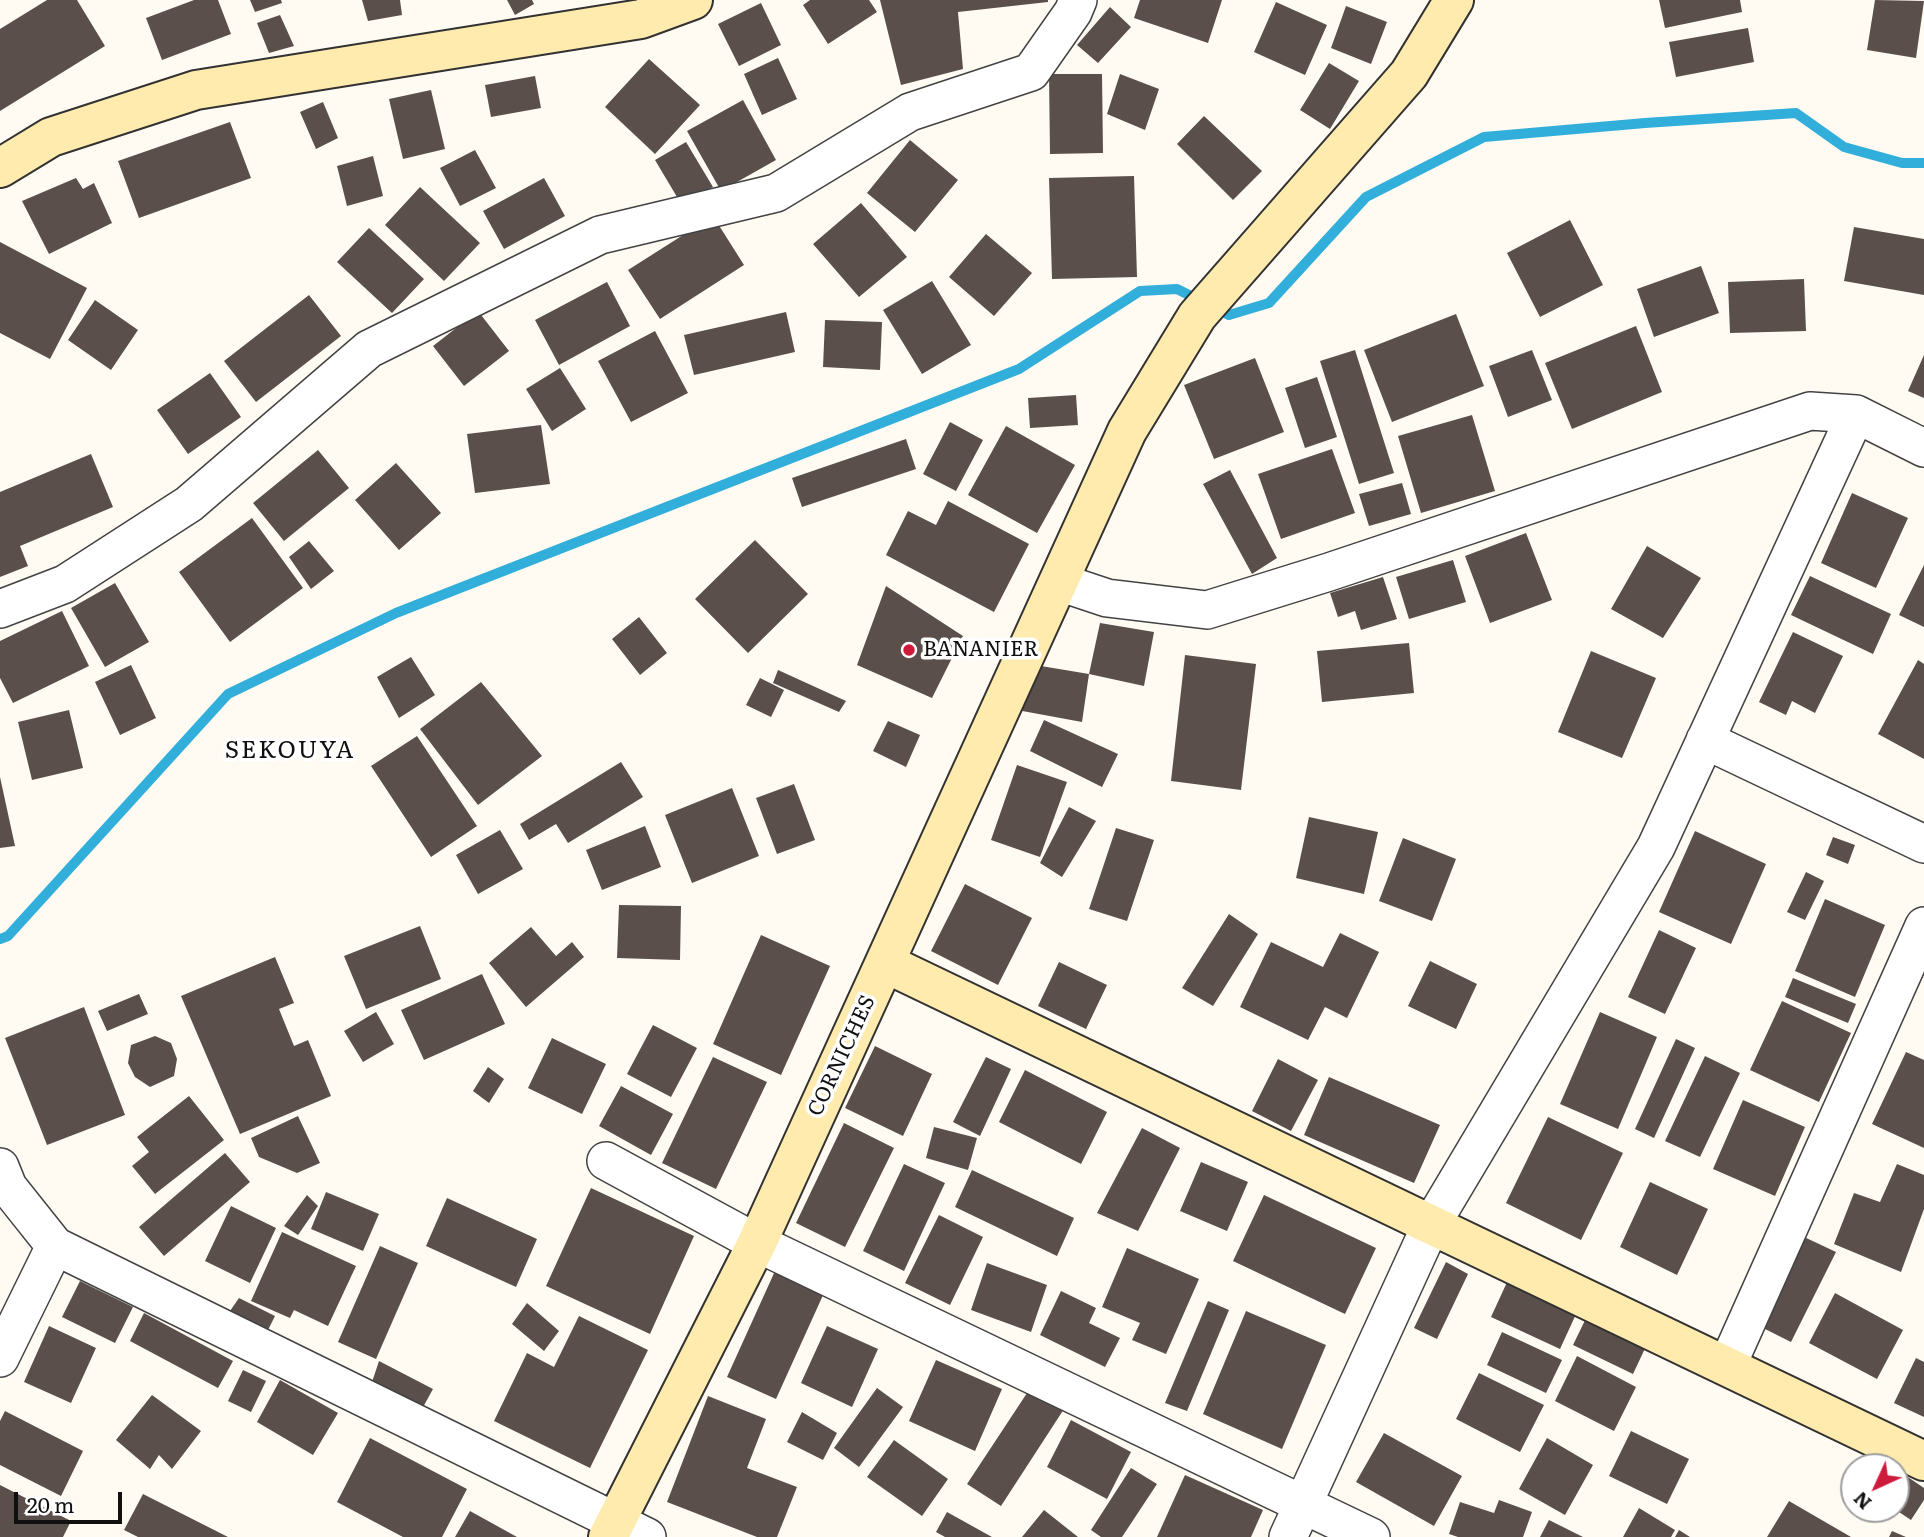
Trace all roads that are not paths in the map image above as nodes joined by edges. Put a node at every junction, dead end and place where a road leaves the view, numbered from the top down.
1 (693, 0) edge
2 (1077, 0) edge
3 (1454, 0) edge
4 (0, 168) edge
5 (1857, 414) junction
6 (1924, 448) edge
7 (1059, 582) junction
8 (0, 609) edge
9 (1705, 740) junction
10 (1924, 844) edge
11 (1924, 926) edge
12 (885, 963) junction
13 (606, 1161) dead end
14 (0, 1167) edge
15 (1432, 1225) junction
16 (757, 1243) junction
17 (55, 1247) junction
18 (0, 1358) edge
19 (1727, 1366) junction
20 (1924, 1461) edge
21 (1303, 1504) junction
22 (623, 1532) edge
23 (1288, 1537) edge
24 (1371, 1537) edge

1 - 4 street
2 - 8 street
3 - 7 street, CORNICHES
5 - 6 street
5 - 7 street
5 - 9 street
7 - 12 street, CORNICHES
9 - 10 street
9 - 15 street
11 - 19 street
12 - 15 street
12 - 16 street, CORNICHES
13 - 16 street
14 - 17 street
15 - 19 street
15 - 21 street
16 - 21 street
16 - 22 street, CORNICHES
17 - 18 street
17 - 22 street
19 - 20 street
21 - 23 street
21 - 24 street

